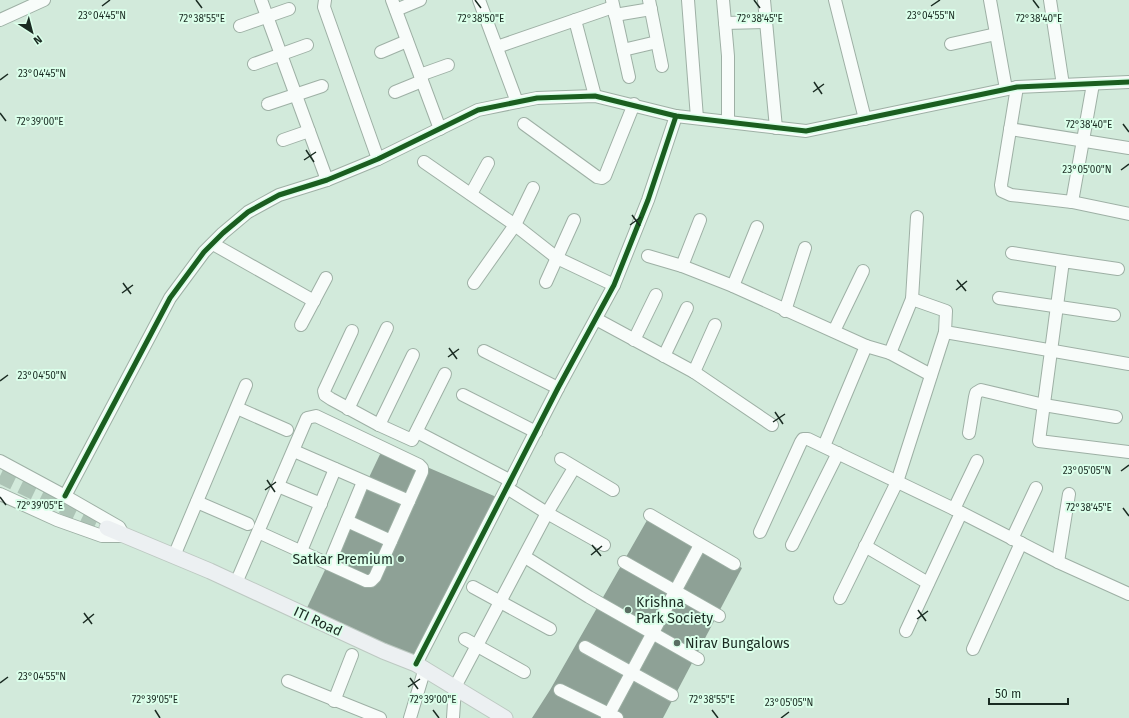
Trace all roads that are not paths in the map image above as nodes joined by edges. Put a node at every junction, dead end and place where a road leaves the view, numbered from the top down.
1 (44, 0) edge
2 (261, 0) edge
3 (325, 0) edge
4 (420, 0) edge
5 (479, 0) edge
6 (688, 0) edge
7 (723, 0) edge
8 (764, 0) edge
9 (835, 0) edge
10 (990, 0) edge
11 (1050, 0) edge
12 (650, 4) edge
13 (394, 5) edge
14 (613, 7) edge
15 (289, 8) dead end
16 (267, 16) junction
17 (0, 20) edge
18 (575, 20) junction
19 (766, 22) junction
20 (725, 23) junction
21 (240, 26) dead end
22 (996, 34) junction
23 (408, 41) junction
24 (657, 42) junction
25 (951, 44) dead end
26 (307, 45) dead end
27 (497, 47) junction
28 (623, 50) junction
29 (381, 52) dead end
30 (281, 55) junction
31 (254, 64) dead end
32 (448, 65) dead end
33 (662, 66) dead end
34 (629, 77) dead end
35 (421, 78) junction
36 (1129, 82) edge
37 (1093, 84) junction
38 (1063, 85) junction
39 (322, 86) dead end
40 (1011, 88) junction
41 (395, 92) dead end
42 (296, 95) junction
43 (595, 96) junction
44 (517, 102) junction
45 (268, 104) dead end
46 (634, 104) junction
47 (676, 116) junction
48 (697, 118) junction
49 (865, 119) junction
50 (728, 122) junction
51 (524, 124) dead end
52 (776, 128) junction
53 (440, 129) junction
54 (1010, 129) junction
55 (309, 131) junction
56 (283, 140) dead end
57 (1083, 140) junction
58 (1129, 148) edge
59 (378, 159) junction
60 (424, 162) dead end
61 (488, 163) dead end
62 (327, 180) junction
63 (533, 188) dead end
64 (471, 194) junction
65 (1072, 202) junction
66 (1129, 214) edge
67 (917, 216) dead end
68 (574, 220) dead end
69 (700, 220) dead end
70 (515, 225) junction
71 (757, 227) dead end
72 (213, 244) junction
73 (805, 248) dead end
74 (1012, 253) dead end
75 (648, 256) dead end
76 (557, 258) junction
77 (1062, 261) junction
78 (682, 266) junction
79 (1118, 269) dead end
80 (863, 271) dead end
81 (326, 278) dead end
82 (546, 282) dead end
83 (474, 283) dead end
84 (614, 285) junction
85 (733, 286) junction
86 (656, 295) dead end
87 (912, 298) junction
88 (999, 298) dead end
89 (314, 301) junction
90 (1057, 307) junction
91 (687, 308) dead end
92 (785, 311) junction
93 (1114, 315) dead end
94 (596, 319) junction
95 (301, 325) dead end
96 (715, 325) dead end
97 (387, 328) dead end
98 (352, 331) dead end
99 (834, 331) junction
100 (945, 332) junction
101 (634, 340) junction
102 (866, 346) junction
103 (1051, 350) junction
104 (484, 351) dead end
105 (890, 354) junction
106 (413, 355) dead end
107 (664, 356) junction
108 (1129, 364) edge
109 (694, 372) junction
110 (444, 374) dead end
111 (931, 375) junction
112 (246, 385) dead end
113 (558, 388) junction
114 (463, 395) dead end
115 (1044, 405) junction
116 (237, 408) junction
117 (348, 409) junction
118 (1116, 417) dead end
119 (379, 425) junction
120 (772, 425) dead end
121 (287, 430) dead end
122 (417, 432) junction
123 (536, 432) junction
124 (969, 433) dead end
125 (824, 446) junction
126 (294, 451) junction
127 (1129, 452) edge
128 (838, 453) junction
129 (561, 459) dead end
130 (0, 461) edge
131 (977, 461) dead end
132 (574, 468) junction
133 (335, 469) junction
134 (363, 482) junction
135 (897, 482) junction
136 (509, 484) junction
137 (278, 486) junction
138 (1036, 488) dead end
139 (613, 490) dead end
140 (0, 494) edge
141 (1069, 494) dead end
142 (65, 496) junction
143 (409, 501) junction
144 (197, 502) junction
145 (321, 504) junction
146 (958, 511) junction
147 (547, 513) junction
148 (650, 515) dead end
149 (347, 521) junction
150 (248, 524) dead end
151 (107, 528) tunnel mouth
152 (258, 532) junction
153 (760, 532) dead end
154 (124, 536) junction
155 (391, 541) junction
156 (1017, 541) junction
157 (604, 545) dead end
158 (700, 545) junction
159 (792, 545) dead end
160 (865, 546) junction
161 (301, 551) junction
162 (174, 556) junction
163 (525, 557) junction
164 (624, 562) dead end
165 (1058, 562) junction
166 (329, 564) junction
167 (734, 564) dead end
168 (236, 583) junction
169 (928, 583) junction
170 (473, 587) dead end
171 (676, 591) junction
172 (1129, 594) edge
173 (840, 598) dead end
174 (500, 602) junction
175 (719, 616) dead end
176 (550, 629) dead end
177 (906, 631) dead end
178 (654, 633) junction
179 (465, 639) dead end
180 (477, 646) junction
181 (585, 647) dead end
182 (973, 648) dead end
183 (352, 655) dead end
184 (698, 658) dead end
185 (421, 666) junction
186 (524, 672) dead end
187 (632, 672) junction
188 (288, 681) dead end
189 (455, 687) junction
190 (560, 690) dead end
191 (672, 694) dead end
192 (334, 701) junction
193 (611, 717) edge
194 (380, 718) edge
195 (410, 718) edge
196 (453, 718) edge
197 (505, 718) edge

1 - 17 street
2 - 16 street
3 - 59 street
4 - 13 street
5 - 27 street
6 - 48 street
7 - 20 street
8 - 19 street
9 - 49 street
10 - 22 street
11 - 38 street
12 - 14 street
12 - 24 street
13 - 23 street
14 - 18 street
14 - 28 street
15 - 16 street
16 - 21 street
16 - 30 street
18 - 27 street
18 - 43 street
19 - 20 street
19 - 52 street
20 - 50 street
22 - 25 street
22 - 40 street
23 - 29 street
23 - 35 street
24 - 28 street
24 - 33 street
26 - 30 street
27 - 44 street
28 - 34 street
30 - 31 street
30 - 42 street
32 - 35 street
35 - 41 street
35 - 53 street
36 - 37 street
37 - 38 street
37 - 57 street
38 - 40 street
39 - 42 street
40 - 49 street
40 - 54 street
42 - 45 street
42 - 55 street
43 - 44 street
43 - 46 street
44 - 53 street
46 - 47 street
46 - 51 street
47 - 48 street
47 - 84 street
48 - 50 street
49 - 52 street
50 - 52 street
53 - 59 street
54 - 57 street
54 - 65 street
55 - 56 street
55 - 62 street
57 - 58 street
57 - 65 street
59 - 62 street
60 - 64 street
61 - 64 street
62 - 72 street
63 - 70 street
64 - 70 street
65 - 66 street
67 - 87 street
68 - 76 street
69 - 78 street
70 - 76 street
70 - 83 street
71 - 85 street
72 - 89 street
72 - 142 street
73 - 92 street
74 - 77 street
75 - 78 street
76 - 82 street
76 - 84 street
77 - 79 street
77 - 90 street
78 - 85 street
80 - 99 street
81 - 89 street
84 - 94 street
85 - 92 street
86 - 101 street
87 - 100 street
87 - 105 street
88 - 90 street
89 - 95 street
90 - 93 street
90 - 103 street
91 - 107 street
92 - 99 street
94 - 101 street
94 - 113 street
96 - 109 street
97 - 117 street
98 - 117 street
99 - 102 street
100 - 103 street
100 - 111 street
101 - 107 street
102 - 105 street
102 - 125 street
103 - 108 street
103 - 115 street
104 - 113 street
105 - 111 street
106 - 119 street
107 - 109 street
109 - 120 street
110 - 122 street
111 - 135 street
112 - 116 street
113 - 123 street
114 - 123 street
115 - 118 street
115 - 124 street
115 - 127 street
116 - 121 street
116 - 144 street
117 - 119 street
119 - 122 street
122 - 136 street
123 - 136 street
125 - 128 street
125 - 153 street
126 - 133 street
126 - 137 street
126 - 143 street
128 - 135 street
128 - 159 street
129 - 132 street
130 - 142 street
131 - 146 street
132 - 139 street
132 - 147 street
133 - 134 street
133 - 145 street
134 - 143 street
134 - 149 street
135 - 146 street
135 - 160 street
136 - 147 street
136 - 185 street
137 - 145 street
137 - 152 street
138 - 156 street
140 - 154 street
141 - 165 street
142 - 154 street
143 - 155 street
144 - 150 street
144 - 162 street
145 - 161 street
146 - 156 street
146 - 169 street
147 - 157 street
147 - 163 street
148 - 158 street
149 - 155 street
149 - 166 street
151 - 154 main road, ITI Road
152 - 161 street
152 - 168 street
154 - 162 main road, ITI Road
155 - 166 street
156 - 165 street
156 - 182 street
158 - 167 street
158 - 171 street
160 - 169 street
160 - 173 street
161 - 166 street
162 - 168 main road, ITI Road
163 - 174 street
163 - 178 street
164 - 171 street
165 - 172 street
168 - 185 main road, ITI Road
169 - 177 street
170 - 174 street
171 - 175 street
171 - 178 street
174 - 176 street
174 - 180 street
178 - 184 street
178 - 187 street
179 - 180 street
180 - 186 street
180 - 189 street
181 - 187 street
183 - 192 street
185 - 189 main road, ITI Road
185 - 195 street
187 - 191 street
187 - 193 street
188 - 192 street
189 - 196 street
189 - 197 main road, ITI Road
190 - 193 street
192 - 194 street

